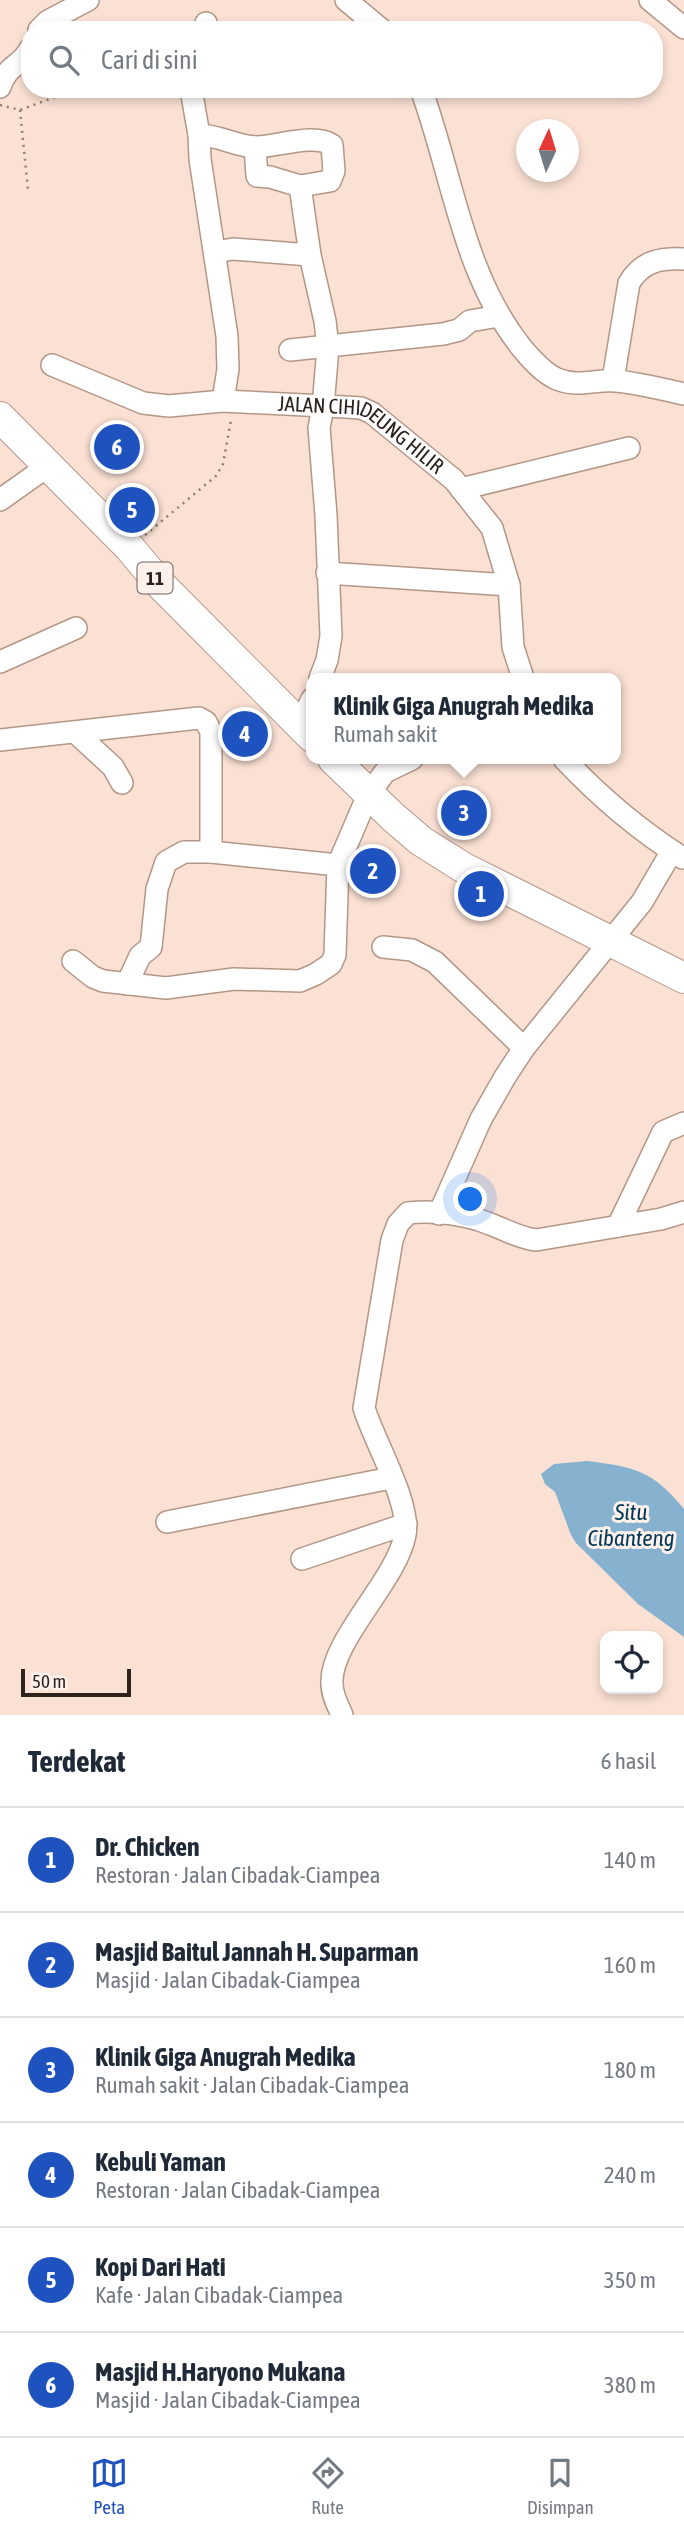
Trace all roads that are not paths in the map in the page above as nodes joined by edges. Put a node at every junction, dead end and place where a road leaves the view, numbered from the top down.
1 (88, 0) edge
2 (346, 0) edge
3 (650, 0) edge
4 (48, 21) edge
5 (371, 21) edge
6 (684, 28) edge
7 (21, 60) edge
8 (2, 74) edge
9 (193, 98) edge
10 (424, 98) edge
11 (199, 135) junction
12 (255, 147) junction
13 (300, 186) junction
14 (215, 252) junction
15 (310, 255) junction
16 (684, 259) edge
17 (499, 316) junction
18 (328, 347) junction
19 (290, 350) dead end
20 (52, 365) dead end
21 (613, 380) junction
22 (684, 394) edge
23 (223, 401) junction
24 (323, 407) junction
25 (0, 417) edge
26 (629, 448) dead end
27 (48, 466) junction
28 (461, 489) junction
29 (0, 500) edge
30 (327, 573) junction
31 (509, 585) junction
32 (76, 628) dead end
33 (0, 662) edge
34 (322, 673) edge
35 (521, 673) edge
36 (306, 718) edge
37 (76, 733) junction
38 (0, 740) edge
39 (338, 764) edge
40 (402, 764) edge
41 (569, 764) edge
42 (122, 783) dead end
43 (368, 795) junction
44 (211, 852) junction
45 (678, 855) edge
46 (338, 865) junction
47 (611, 940) junction
48 (383, 947) dead end
49 (73, 961) dead end
50 (684, 978) edge
51 (127, 984) junction
52 (524, 1048) junction
53 (684, 1124) edge
54 (684, 1212) edge
55 (439, 1214) junction
56 (618, 1226) junction
57 (391, 1478) junction
58 (167, 1522) dead end
59 (406, 1524) junction
60 (302, 1559) dead end
61 (342, 1715) edge

1 - 4 street
2 - 5 street
3 - 6 street
7 - 8 street
9 - 11 street
10 - 17 street
11 - 12 street
11 - 14 street
12 - 13 street
12 - 13 street
13 - 15 street
14 - 15 street
14 - 23 street
15 - 18 street
16 - 21 street
17 - 18 street
17 - 21 street
18 - 19 street
18 - 24 street
20 - 23 street, JALAN CIHIDEUNG HILIR
21 - 22 street
23 - 24 street, JALAN CIHIDEUNG HILIR
24 - 28 street, JALAN CIHIDEUNG HILIR
24 - 30 street
25 - 27 highway, 11
26 - 28 street
27 - 29 street
27 - 36 highway, 11
28 - 31 street, JALAN CIHIDEUNG HILIR
30 - 31 street
30 - 34 street
31 - 35 street, JALAN CIHIDEUNG HILIR
32 - 33 street
37 - 38 street
37 - 42 street
37 - 44 street
39 - 43 highway
40 - 43 street
41 - 45 street
43 - 46 street
43 - 47 highway
44 - 46 street
44 - 51 street
45 - 47 street
46 - 51 street
47 - 50 highway
47 - 52 street
48 - 52 street
49 - 51 street
52 - 55 street
53 - 56 street
54 - 56 street
55 - 56 street
55 - 57 street
57 - 58 street
57 - 59 street
59 - 60 street
59 - 61 street

